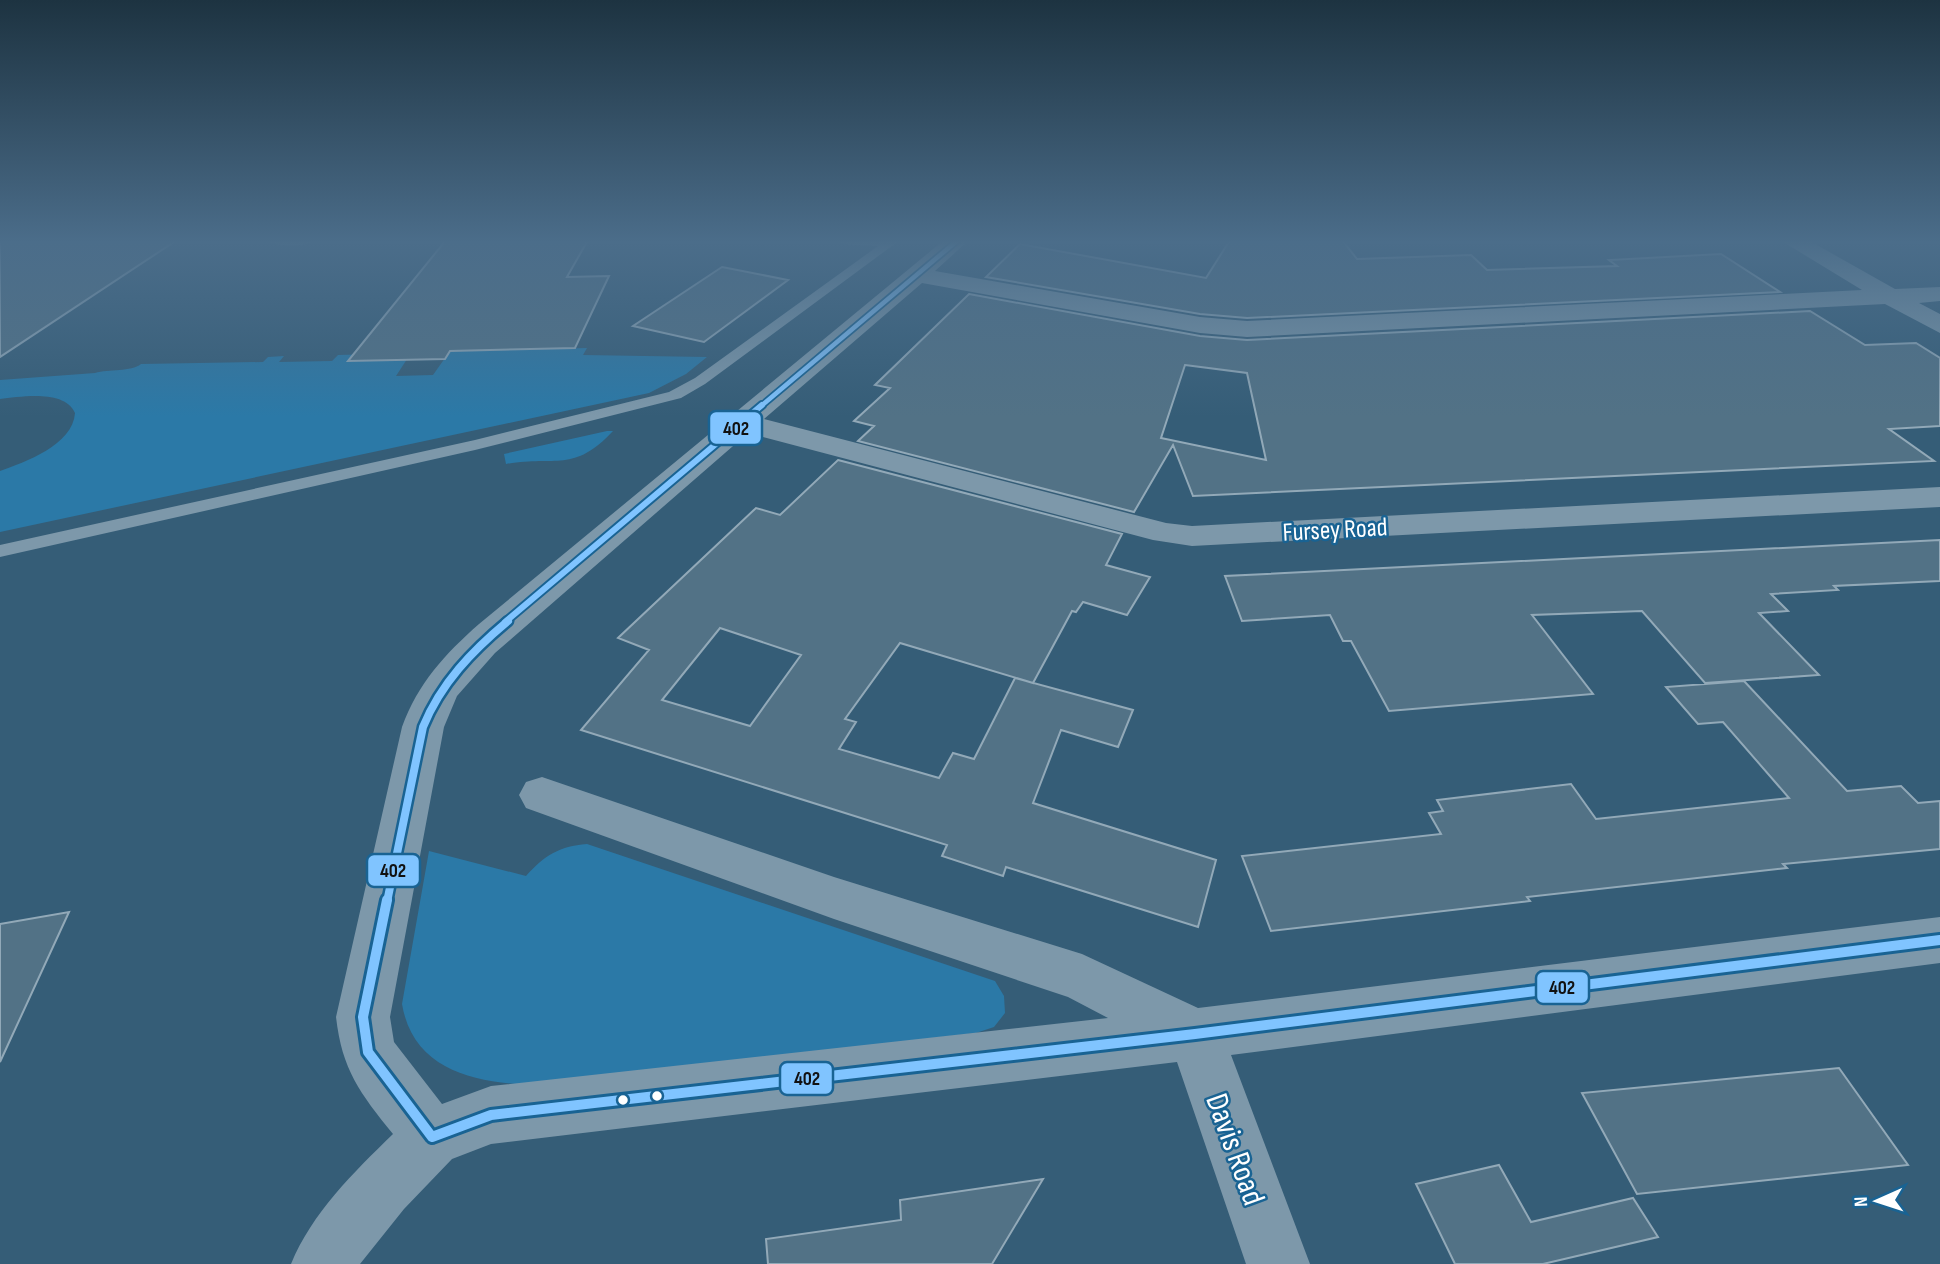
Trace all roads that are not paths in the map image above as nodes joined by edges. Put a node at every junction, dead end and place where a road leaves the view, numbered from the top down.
1 (813, 299) edge
2 (888, 299) edge
3 (1052, 299) edge
4 (1852, 299) edge
5 (1895, 299) edge
6 (1940, 325) edge
7 (743, 423) junction
8 (1940, 497) edge
9 (0, 551) edge
10 (542, 795) dead end
11 (1940, 940) edge
12 (1195, 1034) junction
13 (432, 1137) junction
14 (323, 1264) edge
15 (1278, 1264) edge

1 - 9 lane
2 - 7 street
3 - 4 street
5 - 6 street
7 - 8 street, Fursey Road
7 - 13 street
10 - 12 street
11 - 12 street
12 - 13 street
12 - 15 street, Davis Road
13 - 14 street

